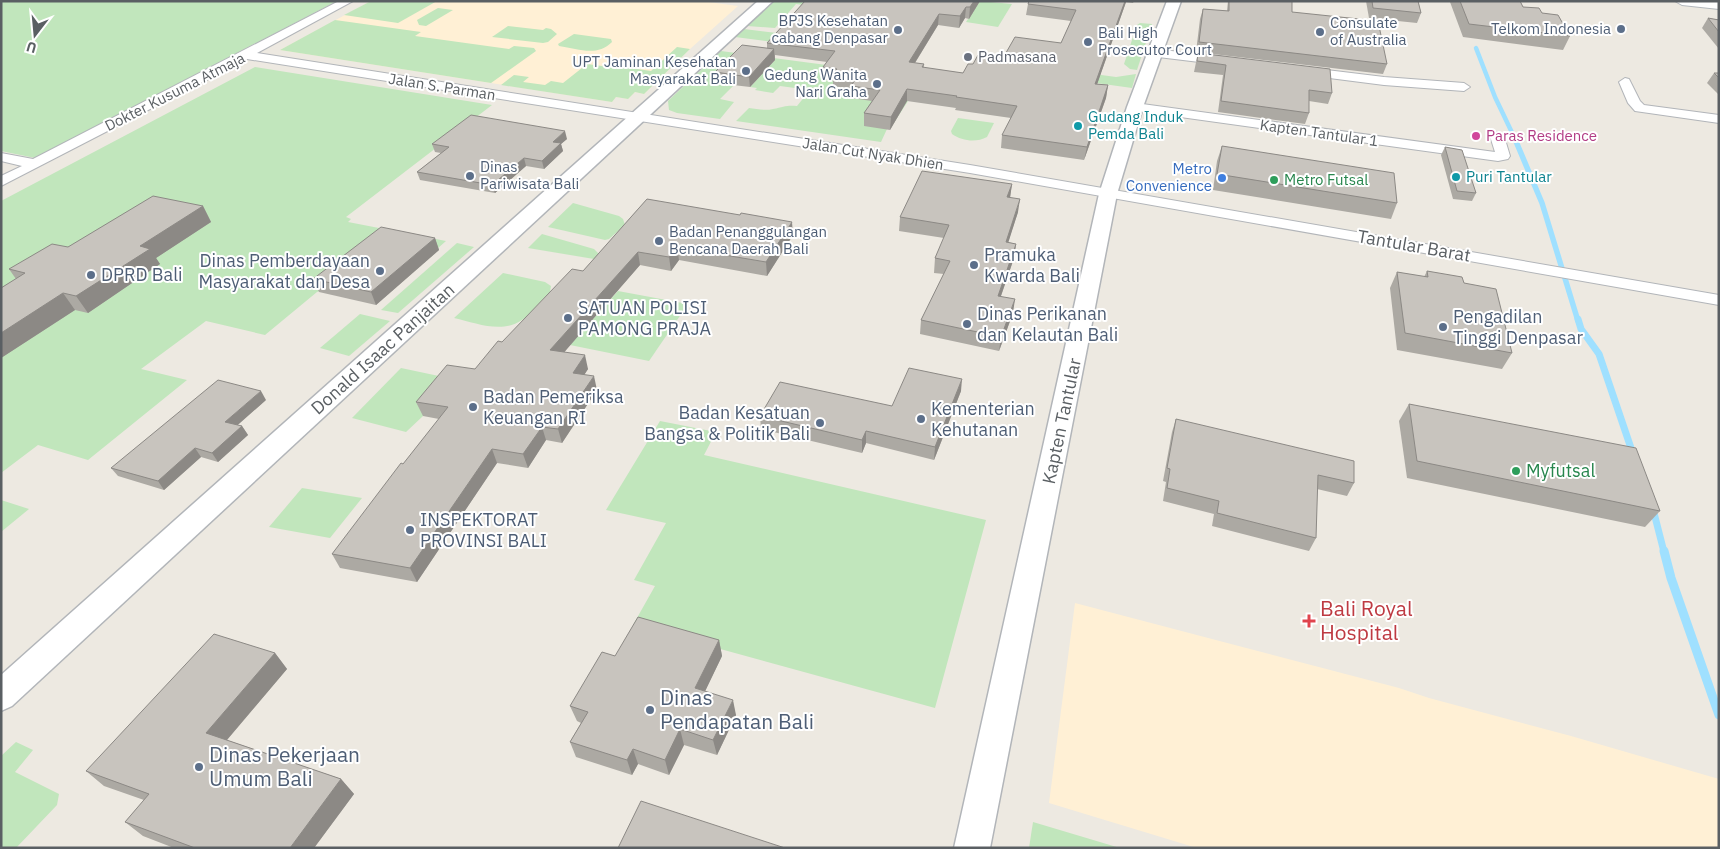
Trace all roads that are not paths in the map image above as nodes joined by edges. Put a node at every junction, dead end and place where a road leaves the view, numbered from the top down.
1 (348, 1) edge
2 (766, 1) edge
3 (1174, 1) edge
4 (1682, 1) edge
5 (1719, 5) edge
6 (1154, 53) junction
7 (247, 55) junction
8 (1240, 63) edge
9 (1288, 69) edge
10 (1625, 82) dead end
11 (1464, 87) dead end
12 (1142, 108) junction
13 (638, 117) junction
14 (1719, 119) edge
15 (1497, 136) dead end
16 (1, 157) edge
17 (35, 164) junction
18 (1, 171) edge
19 (17, 174) junction
20 (1, 182) edge
21 (1108, 194) junction
22 (1719, 300) edge
23 (1, 696) edge
24 (972, 848) edge

1 - 7 street, Dokter Kusuma Atmaja
2 - 13 street, Donald Isaac Panjaitan
3 - 6 street, Kapten Tantular
4 - 5 main road
6 - 8 street
6 - 12 street, Kapten Tantular
7 - 13 street, Jalan S. Parman
7 - 17 street, Dokter Kusuma Atmaja
9 - 11 street
10 - 14 street
12 - 15 street, Kapten Tantular 1
12 - 21 street, Kapten Tantular
13 - 21 street, Jalan Cut Nyak Dhien
13 - 23 street, Donald Isaac Panjaitan
16 - 17 street
17 - 19 street, Dokter Kusuma Atmaja
18 - 19 street
19 - 20 street, Dokter Kusuma Atmaja
21 - 22 street, Tantular Barat
21 - 24 street, Kapten Tantular

